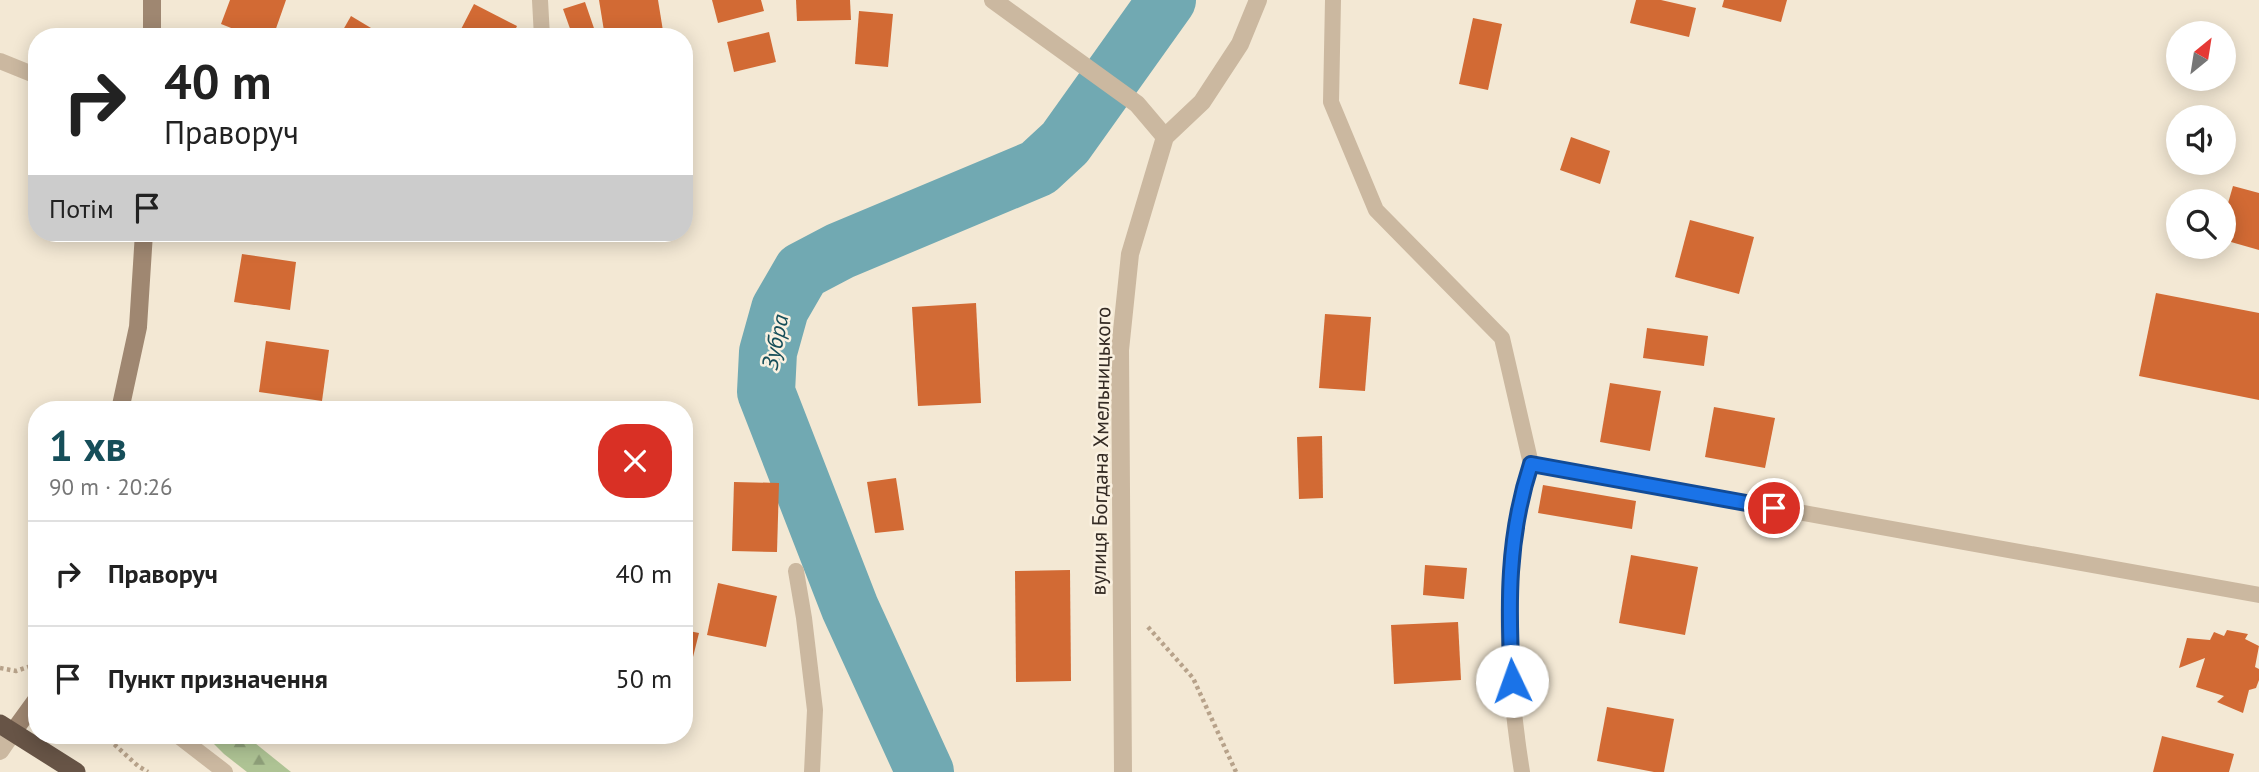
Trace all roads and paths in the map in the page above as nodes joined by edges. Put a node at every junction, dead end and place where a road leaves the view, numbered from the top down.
1 (152, 0) edge
2 (540, 0) edge
3 (993, 0) edge
4 (1258, 0) edge
5 (1333, 0) edge
6 (152, 28) edge
7 (542, 28) edge
8 (0, 61) edge
9 (28, 72) edge
10 (1165, 136) junction
11 (143, 242) edge
12 (122, 401) edge
13 (1531, 464) junction
14 (796, 571) dead end
15 (2259, 594) edge
16 (1122, 597) junction
17 (28, 667) edge
18 (0, 668) edge
19 (28, 708) edge
20 (7, 728) edge
21 (28, 741) edge
22 (32, 744) edge
23 (114, 744) edge
24 (189, 744) edge
25 (0, 751) edge
26 (76, 772) edge
27 (148, 772) edge
28 (225, 772) edge
29 (811, 772) edge
30 (1123, 772) edge
31 (1236, 772) edge
32 (1522, 772) edge

1 - 6 main road
2 - 7 lane
3 - 10 street
4 - 10 street
5 - 13 lane
8 - 9 lane
10 - 16 street, вулиця Богдана Хмельницького
11 - 12 main road
13 - 15 lane
13 - 32 lane
14 - 29 lane
16 - 30 street, вулиця Богдана Хмельницького
16 - 31 path
17 - 18 path
19 - 20 main road
20 - 21 highway
20 - 25 street
22 - 26 highway
23 - 27 path
24 - 28 lane

